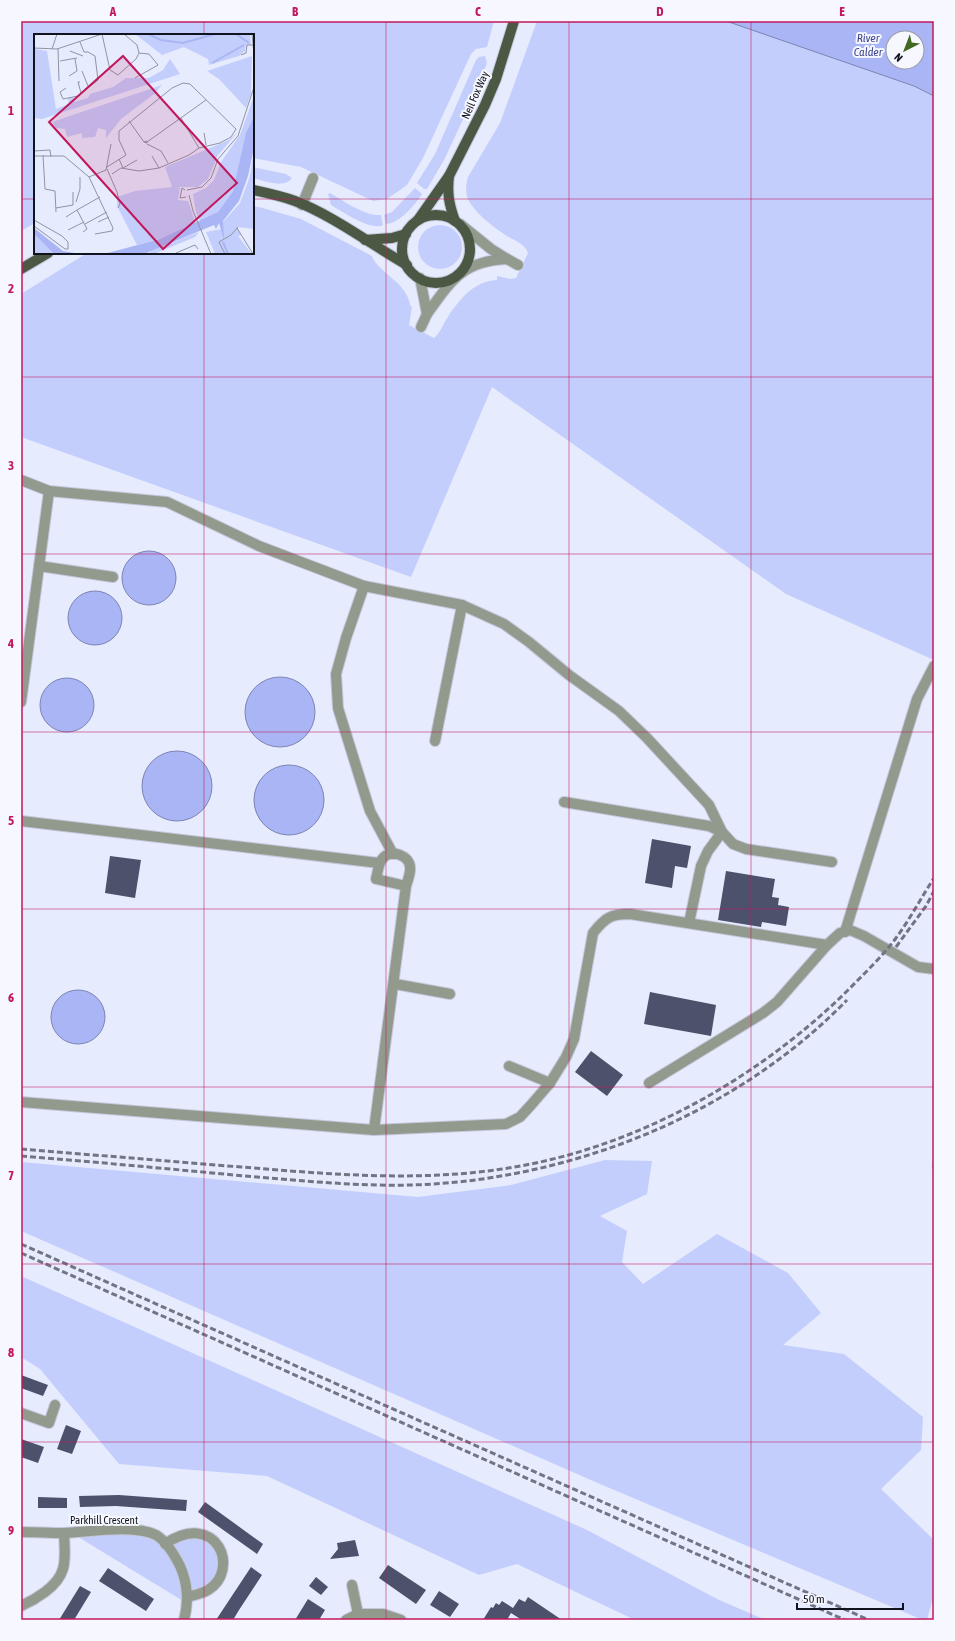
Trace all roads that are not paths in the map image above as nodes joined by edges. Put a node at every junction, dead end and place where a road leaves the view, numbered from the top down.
1 (514, 21) edge
2 (449, 176) junction
3 (313, 178) dead end
4 (254, 190) edge
5 (302, 205) junction
6 (418, 220) junction
7 (458, 223) junction
8 (406, 234) junction
9 (365, 240) junction
10 (46, 254) edge
11 (507, 259) junction
12 (407, 265) junction
13 (518, 265) dead end
14 (21, 269) edge
15 (460, 273) junction
16 (420, 278) junction
17 (427, 314) junction
18 (421, 327) dead end
19 (21, 480) edge
20 (49, 491) junction
21 (39, 566) junction
22 (113, 577) dead end
23 (364, 586) junction
24 (462, 605) junction
25 (934, 666) edge
26 (21, 702) edge
27 (435, 741) dead end
28 (564, 802) dead end
29 (21, 821) edge
30 (722, 832) junction
31 (393, 854) junction
32 (832, 862) dead end
33 (379, 864) junction
34 (406, 886) junction
35 (689, 923) junction
36 (845, 932) junction
37 (826, 945) junction
38 (934, 969) edge
39 (395, 984) junction
40 (450, 994) dead end
41 (509, 1066) dead end
42 (550, 1083) junction
43 (649, 1083) dead end
44 (21, 1102) edge
45 (374, 1130) junction
46 (55, 1405) dead end
47 (21, 1413) edge
48 (21, 1532) edge
49 (64, 1533) junction
50 (165, 1544) junction
51 (352, 1584) dead end
52 (187, 1597) junction
53 (21, 1606) edge
54 (358, 1614) junction
55 (184, 1620) edge
56 (346, 1620) edge
57 (401, 1620) edge

1 - 2 main road, Neil Fox Way
2 - 6 main road, Neil Fox Way
2 - 7 main road, Neil Fox Way
3 - 5 street
4 - 5 main road
5 - 9 main road
6 - 7 main road
6 - 8 main road, Neil Fox Way
7 - 11 street
7 - 15 main road, Neil Fox Way
8 - 9 main road
8 - 12 main road
9 - 12 main road
10 - 14 main road
11 - 13 street
11 - 15 street
12 - 16 main road
15 - 16 main road
15 - 17 street
16 - 17 street
17 - 18 street
19 - 20 street
20 - 21 street
20 - 23 street
21 - 22 street
21 - 26 street
23 - 24 street
23 - 31 street
24 - 27 street
24 - 30 street
25 - 36 street
28 - 30 street
29 - 33 street
30 - 32 street
30 - 35 street
31 - 33 street
31 - 34 street
33 - 34 street
34 - 39 street
35 - 37 street
35 - 42 street
36 - 37 street
36 - 38 street
37 - 43 street
39 - 40 street
39 - 45 street
41 - 42 street
42 - 45 street
44 - 45 street
46 - 47 street
48 - 49 street, Parkhill Crescent
49 - 50 street, Parkhill Crescent
49 - 53 street, Parkhill Crescent
50 - 52 street, Parkhill Crescent
50 - 52 street
51 - 54 street
52 - 55 street, Parkhill Crescent
54 - 56 street
54 - 57 street

